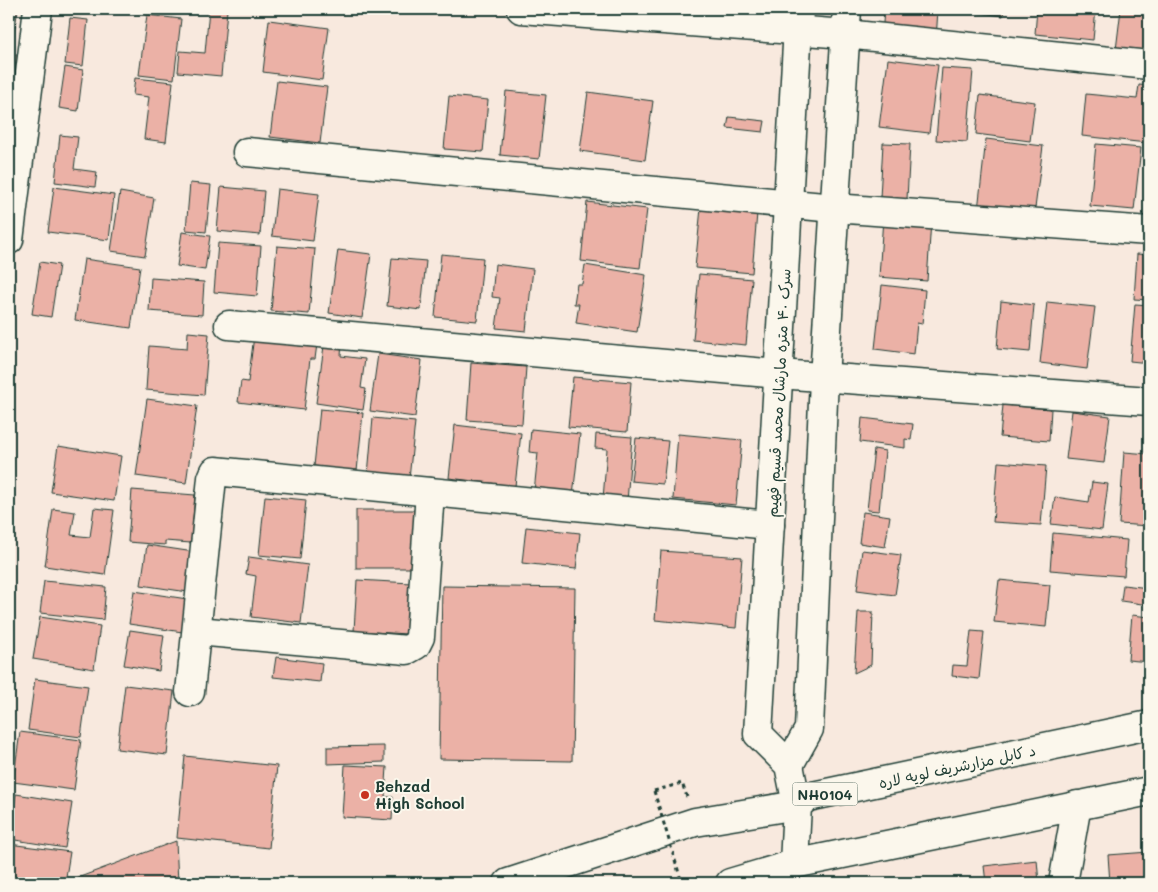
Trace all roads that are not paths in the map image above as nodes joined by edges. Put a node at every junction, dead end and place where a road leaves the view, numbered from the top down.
1 (38, 9) edge
2 (521, 9) edge
3 (798, 20) edge
4 (846, 22) edge
5 (1149, 65) edge
6 (247, 152) dead end
7 (788, 204) junction
8 (834, 208) junction
9 (1149, 231) edge
10 (9, 240) edge
11 (229, 325) dead end
12 (779, 374) junction
13 (824, 378) junction
14 (1149, 401) edge
15 (430, 492) junction
16 (770, 525) junction
17 (196, 631) junction
18 (190, 692) dead end
19 (1149, 725) edge
20 (789, 766) junction
21 (1149, 792) edge
22 (1077, 805) junction
23 (797, 806) junction
24 (794, 864) junction
25 (508, 883) edge
26 (730, 883) edge
27 (1063, 883) edge

1 - 10 main road
2 - 3 main road
3 - 4 main road
3 - 7 main road, سرک ۴۰ متره مارشال محمد قسیم فهیم
4 - 5 main road
4 - 8 main road
6 - 7 main road
7 - 8 main road
7 - 12 main road, سرک ۴۰ متره مارشال محمد قسیم فهیم
8 - 9 main road
8 - 13 main road
11 - 12 main road
12 - 13 main road
12 - 16 main road, سرک ۴۰ متره مارشال محمد قسیم فهیم
13 - 14 main road
13 - 20 main road
15 - 16 main road
15 - 17 main road
15 - 17 main road
16 - 20 main road, سرک ۴۰ متره مارشال محمد قسیم فهیم
17 - 18 main road
19 - 23 main road, د کابل مزارشریف لویه لاره / NH0104
20 - 23 main road
21 - 22 main road
22 - 24 main road
22 - 27 main road
23 - 24 main road
23 - 25 main road, د کابل مزارشریف لویه لاره / NH0104
24 - 26 main road

